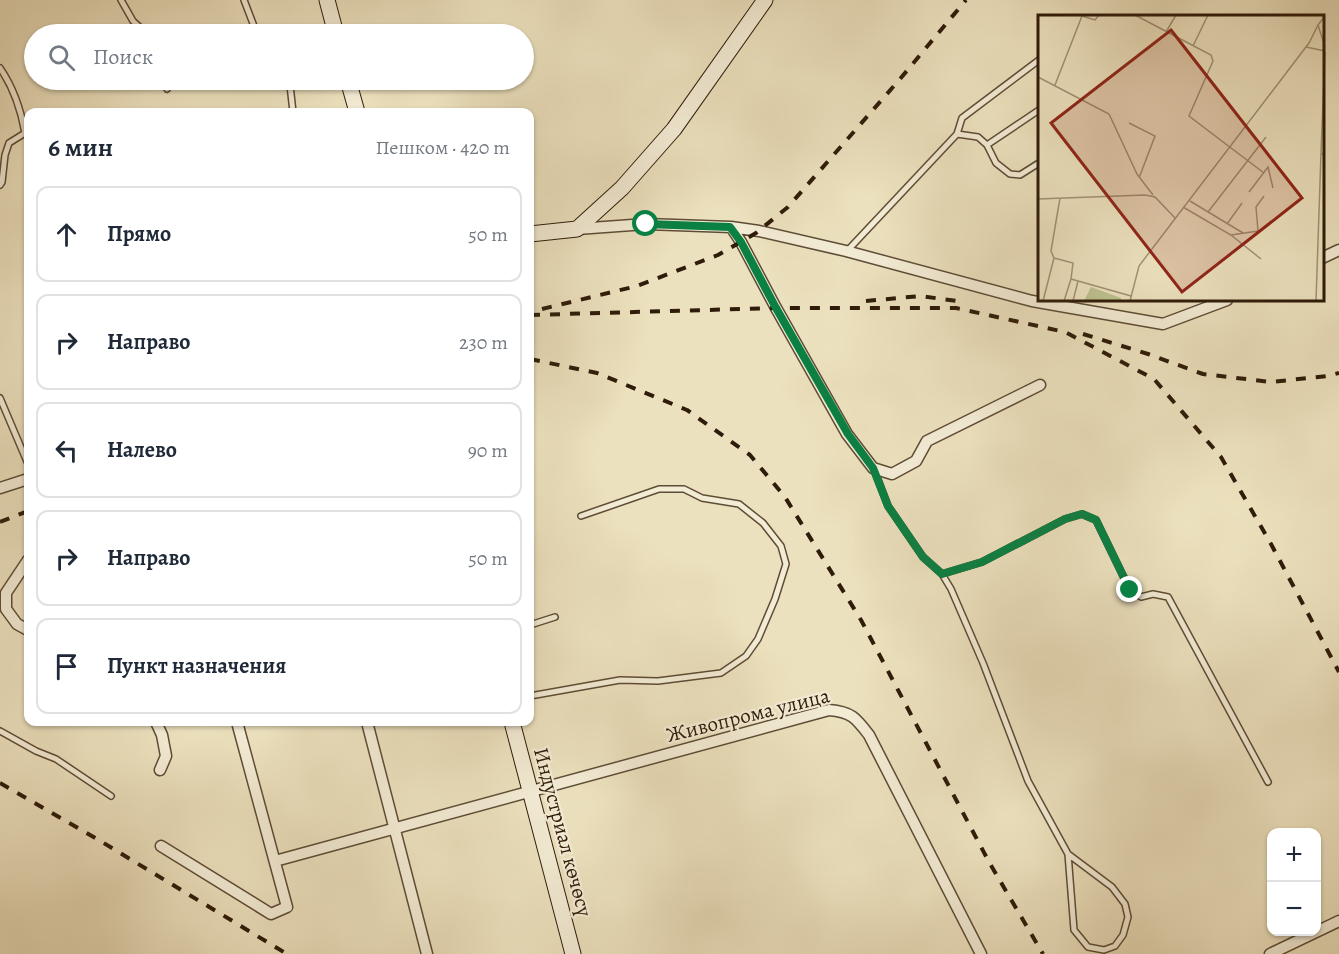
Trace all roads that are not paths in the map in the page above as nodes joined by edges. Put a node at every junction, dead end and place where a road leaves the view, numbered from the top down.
1 (121, 0) edge
2 (244, 0) edge
3 (327, 0) edge
4 (765, 0) edge
5 (136, 24) edge
6 (252, 24) edge
7 (333, 24) edge
8 (1038, 61) edge
9 (0, 68) edge
10 (291, 90) edge
11 (351, 90) edge
12 (293, 108) edge
13 (356, 108) edge
14 (1038, 111) edge
15 (24, 128) edge
16 (24, 134) edge
17 (957, 134) junction
18 (987, 145) junction
19 (1038, 164) edge
20 (0, 185) edge
21 (730, 227) junction
22 (577, 229) junction
23 (534, 234) edge
24 (1339, 250) edge
25 (846, 251) junction
26 (1324, 258) edge
27 (1222, 302) edge
28 (1040, 385) dead end
29 (0, 398) edge
30 (24, 455) edge
31 (873, 468) junction
32 (24, 480) edge
33 (0, 488) edge
34 (581, 516) dead end
35 (24, 565) edge
36 (942, 574) junction
37 (3, 594) edge
38 (555, 617) dead end
39 (534, 624) edge
40 (24, 628) edge
41 (534, 695) edge
42 (158, 726) edge
43 (238, 726) edge
44 (368, 726) edge
45 (513, 726) edge
46 (0, 731) edge
47 (160, 770) dead end
48 (1268, 782) dead end
49 (530, 792) junction
50 (111, 796) dead end
51 (395, 829) junction
52 (161, 846) dead end
53 (1068, 854) junction
54 (275, 861) junction
55 (1339, 921) edge
56 (427, 954) edge
57 (573, 954) edge
58 (981, 954) edge
59 (1270, 954) edge

1 - 5 lane
2 - 6 lane
3 - 7 main road
4 - 22 main road
8 - 17 lane
9 - 15 lane
10 - 12 lane
11 - 13 main road
14 - 18 lane
16 - 20 lane
17 - 18 lane
17 - 25 lane
18 - 19 lane
21 - 22 street
21 - 25 street
21 - 31 street
22 - 23 main road
24 - 26 street
25 - 27 street
28 - 31 street
29 - 30 lane
31 - 36 lane
32 - 33 street
34 - 41 lane
35 - 37 street
36 - 48 lane
36 - 53 lane
37 - 40 street
38 - 39 lane
42 - 47 street
43 - 54 street
44 - 51 street
45 - 49 main road, Индустриал көчөсү
46 - 50 lane
49 - 51 street, Живопрома улица
49 - 57 main road, Индустриал көчөсү
49 - 58 street, Живопрома улица
51 - 54 street, Живопрома улица
51 - 56 street
52 - 54 street
53 - 53 lane
55 - 59 street

